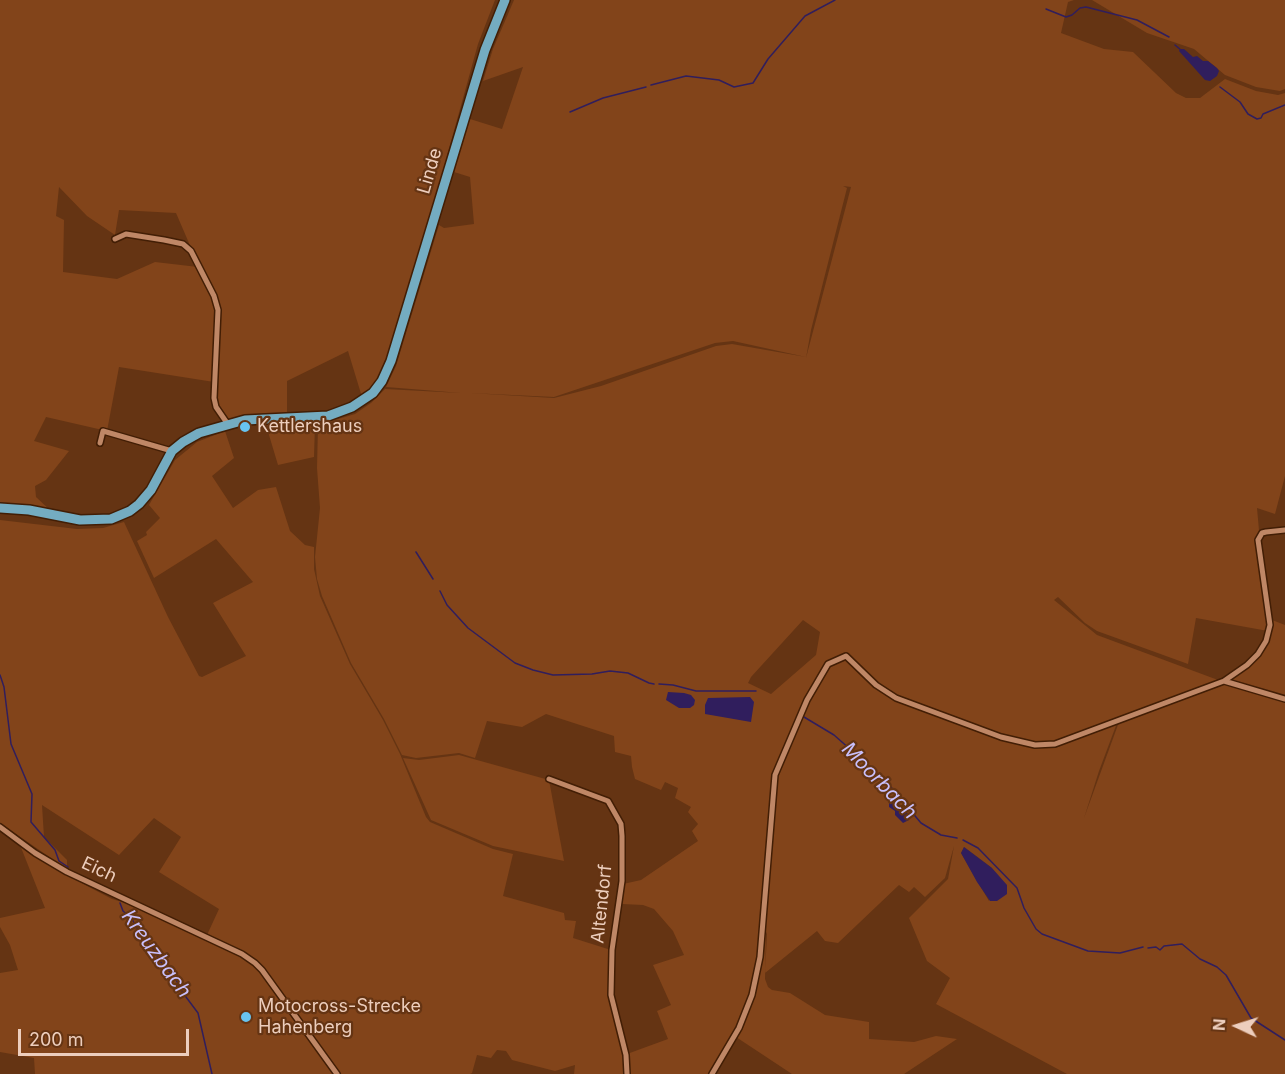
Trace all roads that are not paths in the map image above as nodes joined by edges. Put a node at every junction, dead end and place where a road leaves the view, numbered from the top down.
1 (505, 0) edge
2 (115, 239) dead end
3 (227, 423) junction
4 (100, 443) dead end
5 (172, 451) junction
6 (0, 508) edge
7 (1285, 530) edge
8 (1224, 681) junction
9 (1285, 699) edge
10 (549, 779) dead end
11 (0, 827) edge
12 (337, 1074) edge
13 (627, 1074) edge
14 (712, 1074) edge

1 - 3 main road, Linde
2 - 3 street
3 - 5 main road
4 - 5 street
5 - 6 main road
7 - 8 street
8 - 9 street
8 - 14 street
10 - 13 street, Altendorf
11 - 12 street, Eich

